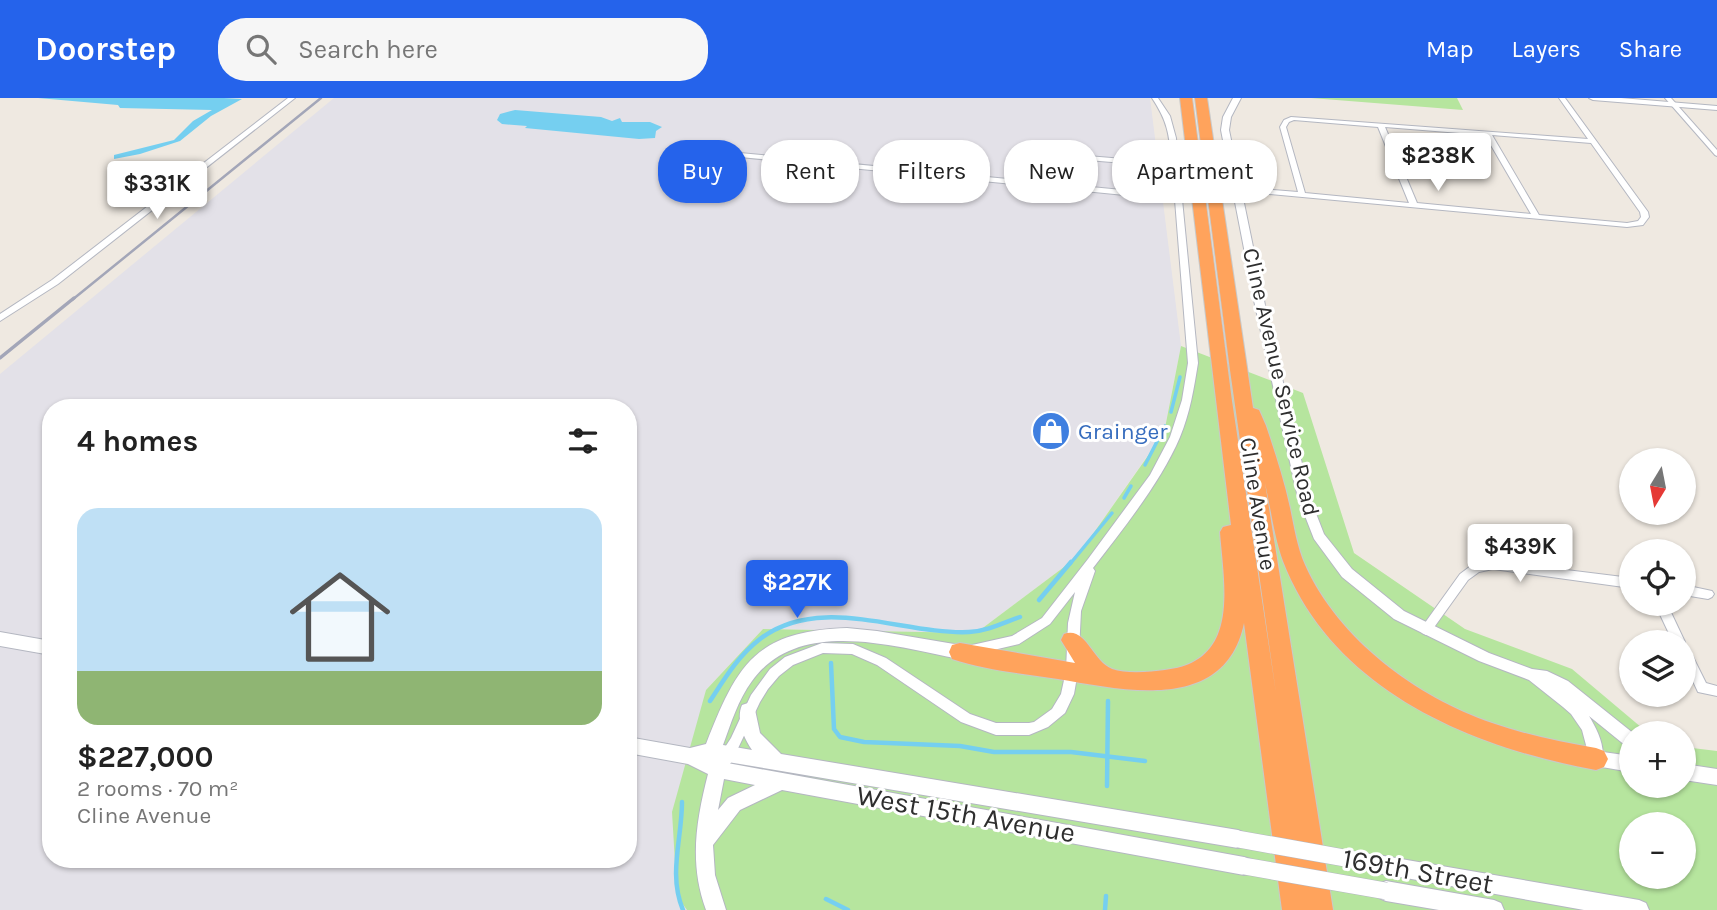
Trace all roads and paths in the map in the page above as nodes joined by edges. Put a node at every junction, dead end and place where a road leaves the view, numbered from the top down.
1 (292, 98) edge
2 (1156, 98) edge
3 (1186, 98) edge
4 (1200, 98) edge
5 (1237, 98) edge
6 (1562, 98) edge
7 (1595, 98) edge
8 (1670, 101) edge
9 (1717, 107) edge
10 (1380, 124) junction
11 (1487, 132) junction
12 (1171, 140) edge
13 (1228, 140) edge
14 (1592, 141) junction
15 (1717, 154) edge
16 (747, 156) edge
17 (1112, 191) edge
18 (1277, 193) edge
19 (1302, 195) junction
20 (1179, 203) edge
21 (1241, 203) edge
22 (1414, 205) junction
23 (1536, 216) junction
24 (0, 318) edge
25 (1238, 370) junction
26 (1223, 401) junction
27 (1093, 562) junction
28 (1619, 581) edge
29 (1696, 592) edge
30 (1708, 594) dead end
31 (1426, 630) junction
32 (0, 639) edge
33 (1072, 640) junction
34 (42, 646) edge
35 (960, 652) junction
36 (1070, 672) junction
37 (1532, 675) junction
38 (1696, 676) edge
39 (1108, 678) junction
40 (1717, 691) edge
41 (748, 710) junction
42 (1619, 731) edge
43 (637, 747) edge
44 (712, 751) junction
45 (731, 755) junction
46 (690, 756) junction
47 (1596, 759) junction
48 (778, 762) junction
49 (1619, 762) edge
50 (718, 770) junction
51 (1696, 774) edge
52 (1717, 777) edge
53 (782, 781) junction
54 (1238, 839) joint
55 (704, 843) junction
56 (1244, 866) joint
57 (716, 910) edge
58 (1295, 910) edge
59 (1320, 910) edge
60 (1494, 910) edge
61 (1639, 910) edge

1 - 24 street
2 - 12 street
3 - 26 highway, Cline Avenue
4 - 25 highway, Cline Avenue
5 - 13 street, Cline Avenue Service Road
6 - 14 street
7 - 8 street
8 - 9 street
8 - 15 street
10 - 11 street
10 - 19 street
10 - 22 street
11 - 14 street
11 - 23 street
14 - 23 street
16 - 17 street
18 - 19 street
19 - 22 street
20 - 27 street
21 - 31 street, Cline Avenue Service Road
22 - 23 street
25 - 47 highway
25 - 59 highway, Cline Avenue
26 - 39 highway
26 - 58 highway, Cline Avenue
27 - 33 street
27 - 35 street
28 - 31 street
29 - 30 street
31 - 37 street, Cline Avenue Service Road
32 - 34 main road
33 - 36 street
33 - 39 highway
35 - 36 highway
35 - 44 main road
36 - 39 highway
36 - 41 street
37 - 42 street, Cline Avenue Service Road
37 - 47 street, Cline Avenue Service Road
38 - 40 street
41 - 45 street
41 - 48 main road
43 - 46 main road, West 15th Avenue
44 - 45 main road, West 15th Avenue
44 - 46 main road, West 15th Avenue
44 - 50 main road
45 - 48 main road, West 15th Avenue
45 - 50 street
46 - 50 main road, West 15th Avenue
47 - 49 main road
48 - 54 main road, West 15th Avenue
50 - 53 main road, West 15th Avenue
50 - 55 main road
51 - 52 main road
53 - 55 main road
53 - 56 main road, West 15th Avenue
54 - 61 main road, 169th Street, bridge
55 - 57 main road
56 - 60 main road, 169th Street, bridge

